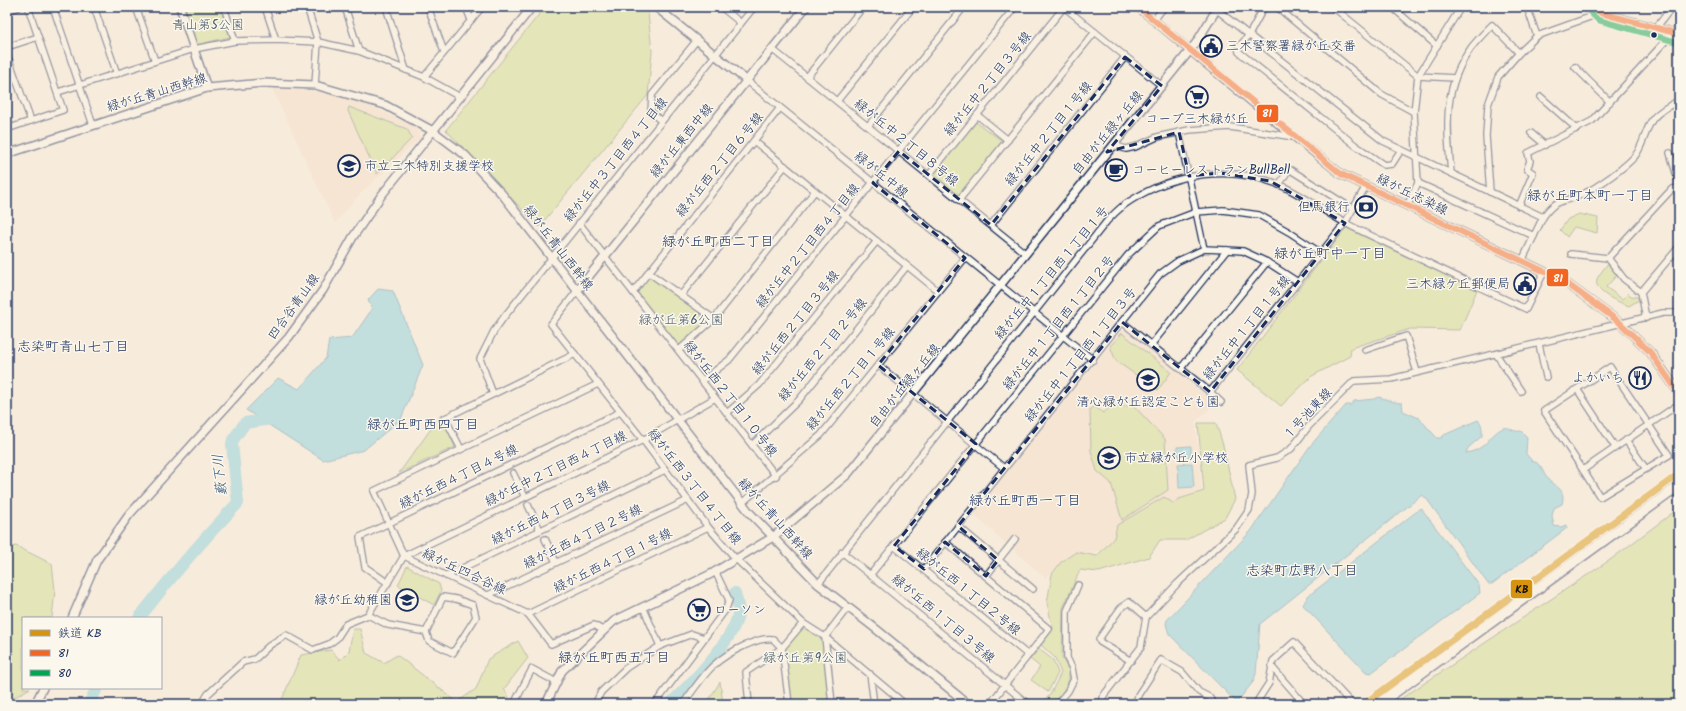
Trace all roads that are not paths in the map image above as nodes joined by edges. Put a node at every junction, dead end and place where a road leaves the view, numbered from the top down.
1 (19, 7) edge
2 (28, 7) edge
3 (53, 7) edge
4 (94, 7) edge
5 (136, 7) edge
6 (180, 7) edge
7 (224, 7) edge
8 (266, 7) edge
9 (307, 7) edge
10 (345, 7) edge
11 (386, 7) edge
12 (428, 7) edge
13 (466, 7) edge
14 (482, 7) edge
15 (532, 7) edge
16 (656, 7) edge
17 (721, 7) edge
18 (754, 7) edge
19 (806, 7) edge
20 (863, 7) edge
21 (913, 7) edge
22 (964, 7) edge
23 (1015, 7) edge
24 (1064, 7) edge
25 (1138, 7) edge
26 (1164, 7) edge
27 (1264, 7) edge
28 (1277, 7) edge
29 (1333, 7) edge
30 (1392, 7) edge
31 (1461, 7) edge
32 (1528, 7) edge
33 (1596, 7) edge
34 (1606, 7) edge
35 (1672, 7) edge
36 (1217, 8) edge
37 (7, 11) edge
38 (1601, 13) junction
39 (471, 20) junction
40 (1154, 20) junction
41 (741, 23) junction
42 (1656, 28) junction
43 (1095, 32) junction
44 (1676, 34) edge
45 (1249, 35) junction
46 (1537, 36) junction
47 (38, 37) junction
48 (276, 40) junction
49 (697, 40) junction
50 (235, 41) junction
51 (318, 42) junction
52 (1437, 46) junction
53 (7, 47) edge
54 (194, 49) junction
55 (772, 49) junction
56 (1191, 50) junction
57 (359, 51) junction
58 (444, 52) junction
59 (1518, 53) junction
60 (7, 54) edge
61 (715, 54) junction
62 (1126, 57) junction
63 (155, 61) junction
64 (1575, 67) dead end
65 (406, 70) junction
66 (117, 74) junction
67 (1418, 76) junction
68 (424, 77) junction
69 (807, 77) junction
70 (1455, 78) junction
71 (746, 80) junction
72 (315, 85) junction
73 (79, 86) junction
74 (1162, 86) junction
75 (207, 88) junction
76 (58, 92) junction
77 (460, 97) junction
78 (1542, 97) dead end
79 (1679, 100) edge
80 (837, 101) junction
81 (1610, 102) junction
82 (780, 108) junction
83 (1414, 112) junction
84 (977, 115) junction
85 (31, 121) junction
86 (661, 121) junction
87 (93, 125) junction
88 (868, 126) junction
89 (7, 129) edge
90 (1577, 129) junction
91 (433, 131) junction
92 (1179, 132) junction
93 (1531, 133) dead end
94 (1295, 137) junction
95 (1008, 140) junction
96 (754, 141) junction
97 (1113, 145) junction
98 (1545, 145) junction
99 (1401, 150) junction
100 (899, 151) junction
101 (1670, 153) dead end
102 (7, 154) edge
103 (1417, 158) junction
104 (785, 166) junction
105 (1451, 173) junction
106 (929, 175) junction
107 (1188, 176) junction
108 (873, 183) junction
109 (1418, 183) junction
110 (1679, 183) edge
111 (1279, 185) junction
112 (1366, 186) junction
113 (1679, 188) edge
114 (815, 191) junction
115 (1490, 192) junction
116 (959, 200) junction
117 (1407, 206) junction
118 (1519, 206) junction
119 (1353, 209) junction
120 (1196, 212) junction
121 (846, 216) junction
122 (1543, 217) junction
123 (579, 223) junction
124 (1345, 223) junction
125 (990, 225) junction
126 (1534, 236) junction
127 (877, 241) junction
128 (1679, 248) edge
129 (1204, 249) junction
130 (1227, 250) junction
131 (1321, 253) junction
132 (1026, 254) junction
133 (1571, 254) dead end
134 (605, 256) junction
135 (550, 258) junction
136 (965, 258) junction
137 (1608, 258) junction
138 (1522, 261) junction
139 (1267, 262) junction
140 (907, 266) junction
141 (648, 272) junction
142 (1544, 272) junction
143 (1298, 282) junction
144 (1001, 286) junction
145 (938, 291) junction
146 (577, 292) junction
147 (633, 292) junction
148 (1641, 292) junction
149 (680, 295) junction
150 (1033, 312) junction
151 (1679, 313) edge
152 (1646, 318) junction
153 (714, 319) junction
154 (1122, 322) junction
155 (1622, 324) junction
156 (1063, 336) junction
157 (1539, 344) junction
158 (1151, 345) junction
159 (679, 350) junction
160 (1365, 350) dead end
161 (575, 354) junction
162 (1496, 354) junction
163 (1093, 360) junction
164 (878, 365) junction
165 (1180, 368) junction
166 (1417, 372) junction
167 (1546, 377) dead end
168 (702, 381) junction
169 (598, 384) junction
170 (1577, 389) junction
171 (1521, 391) dead end
172 (1210, 392) junction
173 (1679, 392) edge
174 (493, 394) junction
175 (914, 394) junction
176 (715, 398) junction
177 (1221, 402) dead end
178 (1679, 404) edge
179 (620, 412) junction
180 (727, 413) junction
181 (677, 420) junction
182 (947, 421) junction
183 (1649, 425) junction
184 (643, 440) junction
185 (1626, 440) junction
186 (976, 444) junction
187 (752, 445) junction
188 (1615, 448) junction
189 (460, 449) junction
190 (1004, 468) junction
191 (1646, 469) junction
192 (665, 470) junction
193 (1583, 470) junction
194 (513, 473) dead end
195 (776, 476) junction
196 (1679, 486) edge
197 (525, 497) junction
198 (688, 500) junction
199 (742, 503) junction
200 (528, 505) dead end
201 (389, 523) junction
202 (958, 526) junction
203 (708, 527) junction
204 (540, 530) junction
205 (773, 537) junction
206 (545, 539) dead end
207 (1014, 539) dead end
208 (945, 542) junction
209 (894, 546) junction
210 (842, 552) junction
211 (404, 556) junction
212 (736, 559) junction
213 (998, 560) junction
214 (556, 562) junction
215 (924, 569) junction
216 (715, 571) junction
217 (871, 574) junction
218 (446, 576) junction
219 (986, 576) junction
220 (388, 583) junction
221 (818, 584) junction
222 (1078, 585) dead end
223 (1033, 589) dead end
224 (488, 595) junction
225 (643, 607) junction
226 (848, 607) junction
227 (528, 614) junction
228 (368, 615) junction
229 (72, 617) edge
230 (1146, 617) junction
231 (803, 623) junction
232 (604, 631) junction
233 (426, 632) junction
234 (825, 637) junction
235 (704, 638) junction
236 (660, 646) junction
237 (782, 648) junction
238 (1028, 655) junction
239 (1131, 661) junction
240 (1272, 667) junction
241 (870, 674) junction
242 (556, 682) junction
243 (1005, 685) junction
244 (42, 689) edge
245 (35, 704) edge
246 (202, 704) edge
247 (514, 704) edge
248 (546, 704) edge
249 (595, 704) edge
250 (655, 704) edge
251 (683, 704) edge
252 (749, 704) edge
253 (789, 704) edge
254 (832, 704) edge
255 (874, 704) edge
256 (905, 704) edge
257 (968, 704) edge
258 (990, 704) edge
259 (1028, 704) edge
260 (1057, 704) edge
261 (1101, 704) edge
262 (1136, 704) edge
263 (1214, 704) edge
264 (1261, 704) edge
265 (1304, 704) edge
266 (1352, 704) edge
267 (1379, 704) edge

1 - 37 street
2 - 47 street
3 - 73 street
4 - 66 street
5 - 63 street
6 - 54 street
7 - 50 street
8 - 48 street
9 - 51 street
10 - 57 street
11 - 65 street
12 - 58 street
13 - 39 street
14 - 39 street
15 - 77 street, 四合谷青山線
16 - 49 street, 緑が丘中線
17 - 41 street
18 - 41 street, 緑が丘中３丁目西４丁目線
19 - 55 street, 緑が丘東西中線
20 - 69 street
21 - 80 street
22 - 88 street
23 - 100 street, 緑が丘中２丁目西４丁目線
24 - 43 street
24 - 84 street, 緑が丘中２丁目３号線
25 - 40 street, 緑が丘志染線
26 - 40 street
27 - 45 street
28 - 83 street
29 - 67 street
30 - 52 street
31 - 52 street
32 - 46 street
33 - 38 street
34 - 38 street
35 - 42 street
36 - 45 street
36 - 56 street, 自由が丘緑ヶ丘線
38 - 42 street
38 - 46 street
39 - 58 street
40 - 56 street, 緑が丘志染線
41 - 61 street, 緑が丘中３丁目西４丁目線
42 - 44 street
43 - 62 street
43 - 95 street
44 - 81 street
45 - 99 street
45 - 99 street
46 - 59 street
47 - 53 street
47 - 76 street
48 - 50 street
48 - 51 street
49 - 61 street, 緑が丘中線
49 - 86 street
50 - 54 street
51 - 57 street
51 - 72 street
52 - 67 street
54 - 63 street
54 - 75 street
55 - 69 street, 緑が丘中２丁目８号線
55 - 71 street, 緑が丘東西中線
56 - 74 street, 自由が丘緑ヶ丘線
56 - 94 street, 緑が丘志染線
57 - 65 street
58 - 68 street
59 - 70 street
59 - 115 street
60 - 85 street
61 - 71 street, 緑が丘中線
61 - 86 street, 緑が丘中３丁目西４丁目線
62 - 74 street
62 - 125 street, 緑が丘中２丁目１号線
63 - 66 street
64 - 81 street
65 - 68 street
66 - 73 street
67 - 70 street
67 - 83 street
68 - 77 street
69 - 80 street, 緑が丘中２丁目８号線
70 - 105 street
71 - 82 street, 緑が丘中線
71 - 134 street, 緑が丘東西中線
72 - 75 street, 緑が丘青山西幹線
72 - 91 street, 緑が丘青山西幹線
73 - 76 street
73 - 87 street
74 - 97 street, 自由が丘緑ヶ丘線
75 - 87 street, 緑が丘青山西幹線
76 - 85 street
77 - 91 street, 四合谷青山線
78 - 90 street
79 - 122 street
80 - 88 street, 緑が丘中２丁目８号線
81 - 90 street
82 - 96 street, 緑が丘西２丁目６号線
82 - 108 street, 緑が丘中線
83 - 103 street
84 - 95 street
84 - 106 street, 緑が丘中２丁目３号線
85 - 89 street
86 - 123 street, 緑が丘中３丁目西４丁目線
87 - 102 street, 緑が丘青山西幹線
88 - 100 street, 緑が丘中２丁目８号線
90 - 98 street
91 - 135 street, 緑が丘青山西幹線
91 - 229 street, 四合谷青山線
92 - 94 street
92 - 97 street
92 - 107 street
93 - 98 street
94 - 112 street, 緑が丘志染線
95 - 116 street
96 - 104 street
96 - 141 street, 緑が丘西２丁目６号線
97 - 132 street, 自由が丘緑ヶ丘線
98 - 118 street
99 - 103 street
100 - 106 street, 緑が丘中２丁目８号線
100 - 108 street, 緑が丘中２丁目西４丁目線
101 - 110 street
103 - 105 street
103 - 109 street
104 - 114 street
104 - 149 street
105 - 115 street
106 - 116 street, 緑が丘中２丁目８号線
107 - 111 street, 緑が丘中１丁目西１丁目１号
107 - 120 street
107 - 150 street, 緑が丘中１丁目西１丁目１号
108 - 121 street, 緑が丘中２丁目西４丁目線
108 - 136 street, 緑が丘中線
109 - 117 street
109 - 126 street
111 - 119 street
111 - 124 street, 緑が丘中１丁目西１丁目１号
112 - 117 street, 緑が丘志染線
112 - 119 street, 緑が丘中１丁目１号線
113 - 137 street
114 - 121 street
114 - 153 street
115 - 118 street
116 - 125 street, 緑が丘中２丁目８号線
117 - 138 street, 緑が丘志染線
118 - 122 street
119 - 124 street, 緑が丘中１丁目１号線
120 - 129 street
120 - 131 street, 緑が丘中１丁目西１丁目２号
120 - 156 street, 緑が丘中１丁目西１丁目２号
121 - 127 street
121 - 168 street, 緑が丘中２丁目西４丁目線
122 - 126 street
123 - 134 street, 緑が丘西２丁目１０号線
123 - 135 street, 緑が丘中３丁目西４丁目線
124 - 131 street, 緑が丘中１丁目１号線
124 - 142 street, 緑が丘中１丁目西１丁目１号
125 - 132 street, 緑が丘中２丁目８号線
126 - 138 street
127 - 140 street
127 - 180 street, 緑が丘西２丁目３号線
128 - 148 street
129 - 130 street, 緑が丘中１丁目西１丁目３号
129 - 154 street, 緑が丘中１丁目西１丁目３号
130 - 139 street, 緑が丘中１丁目西１丁目３号
130 - 158 street
131 - 143 street, 緑が丘中１丁目１号線
132 - 144 street, 自由が丘緑ヶ丘線
133 - 137 street
134 - 146 street, 緑が丘東西中線
134 - 147 street, 緑が丘西２丁目１０号線
135 - 146 street, 緑が丘青山西幹線
135 - 174 street, 緑が丘中３丁目西４丁目線
136 - 144 street, 緑が丘中線
136 - 145 street, 緑が丘西２丁目１号線
137 - 148 street
138 - 142 street, 緑が丘志染線
139 - 143 street, 緑が丘中１丁目西１丁目３号
139 - 165 street
140 - 145 street
140 - 187 street, 緑が丘西２丁目２号線
141 - 147 street, 緑が丘西２丁目６号線
141 - 149 street
142 - 155 street, 緑が丘志染線
143 - 172 street, 緑が丘中１丁目１号線
144 - 150 street, 緑が丘中線
144 - 175 street, 自由が丘緑ヶ丘線
145 - 164 street, 緑が丘西２丁目１号線
146 - 161 street, 緑が丘西３丁目４丁目線
146 - 181 street, 緑が丘青山西幹線
147 - 159 street, 緑が丘西２丁目１０号線
148 - 152 street
149 - 153 street
150 - 156 street, 緑が丘中線
150 - 182 street, 緑が丘中１丁目西１丁目１号
151 - 152 street, １号池東線
152 - 155 street, １号池東線
153 - 159 street
154 - 158 street, 緑が丘中１丁目１号線
154 - 163 street, 緑が丘中１丁目西１丁目３号
155 - 157 street, １号池東線
155 - 173 street, 緑が丘志染線
156 - 163 street, 緑が丘中線
156 - 186 street, 緑が丘中１丁目西１丁目２号
157 - 162 street, １号池東線
157 - 167 street
158 - 165 street, 緑が丘中１丁目１号線
159 - 168 street, 緑が丘西２丁目１０号線
160 - 166 street
161 - 169 street, 緑が丘西３丁目４丁目線
161 - 174 street
162 - 166 street, １号池東線
162 - 171 street
163 - 190 street, 緑が丘中１丁目西１丁目３号
164 - 175 street
164 - 195 street, 緑が丘西２丁目１号線
165 - 172 street, 緑が丘中１丁目１号線
166 - 230 street, １号池東線
168 - 176 street, 緑が丘西２丁目１０号線
169 - 179 street, 緑が丘西３丁目４丁目線
169 - 189 street
170 - 183 street
170 - 188 street
170 - 193 street
172 - 177 street
174 - 189 street
175 - 182 street
175 - 205 street, 自由が丘緑ヶ丘線
176 - 180 street, 緑が丘西２丁目１０号線
176 - 181 street, 緑が丘中２丁目西４丁目線
178 - 183 street
179 - 184 street, 緑が丘西３丁目４丁目線
179 - 201 street, 緑が丘西４丁目４号線
180 - 187 street, 緑が丘西２丁目１０号線
181 - 184 street, 緑が丘中２丁目西４丁目線
181 - 199 street, 緑が丘青山西幹線
182 - 186 street
182 - 210 street, 緑が丘中１丁目西１丁目１号
183 - 185 street
183 - 191 street
184 - 192 street, 緑が丘西３丁目４丁目線
184 - 197 street, 緑が丘中２丁目西４丁目線
185 - 188 street
185 - 191 street
186 - 190 street
186 - 209 street, 緑が丘中１丁目西１丁目２号
187 - 195 street, 緑が丘西２丁目１０号線
188 - 193 street
189 - 201 street
190 - 202 street, 緑が丘中１丁目西１丁目３号
191 - 193 street
192 - 198 street, 緑が丘西３丁目４丁目線
192 - 204 street, 緑が丘西４丁目３号線
194 - 197 street
195 - 199 street, 緑が丘西２丁目１号線
196 - 267 main road
197 - 211 street, 緑が丘中２丁目西４丁目線
198 - 203 street, 緑が丘西３丁目４丁目線
198 - 214 street, 緑が丘西４丁目２号線
199 - 205 street, 緑が丘青山西幹線
200 - 204 street
201 - 211 street
201 - 220 street, 緑が丘西４丁目４号線
202 - 208 street, 緑が丘中１丁目西１丁目３号
202 - 213 street
203 - 212 street, 緑が丘西３丁目４丁目線
203 - 227 street, 緑が丘西４丁目１号線
204 - 218 street, 緑が丘西４丁目３号線
205 - 212 street, 自由が丘緑ヶ丘線
205 - 221 street, 緑が丘青山西幹線
206 - 214 street
207 - 213 street
208 - 215 street, 緑が丘中１丁目西１丁目３号
208 - 219 street
209 - 215 street, 緑が丘西１丁目２号線
209 - 217 street, 緑が丘中１丁目西１丁目２号
210 - 217 street, 緑が丘西１丁目３号線
210 - 221 street, 緑が丘中１丁目西１丁目１号
211 - 218 street, 緑が丘四合谷線
211 - 220 street, 緑が丘四合谷線
212 - 216 street, 自由が丘緑ヶ丘線
212 - 231 street, 緑が丘西３丁目４丁目線
213 - 219 street
213 - 223 street
214 - 224 street, 緑が丘西４丁目２号線
215 - 238 street, 緑が丘西１丁目２号線
216 - 225 street, 自由が丘緑ヶ丘線
216 - 235 street
217 - 243 street, 緑が丘西１丁目３号線
218 - 224 street, 緑が丘四合谷線
219 - 238 street
220 - 228 street, 緑が丘四合谷線
221 - 226 street, 緑が丘青山西幹線
222 - 260 street
224 - 227 street, 緑が丘四合谷線
225 - 232 street, 自由が丘緑ヶ丘線
225 - 236 street
226 - 234 street
226 - 257 street, 緑が丘青山西幹線
227 - 232 street, 緑が丘四合谷線
228 - 233 street
228 - 246 street
230 - 239 street
230 - 239 street
231 - 234 street, 緑が丘西３丁目４丁目線
231 - 237 street
232 - 242 street, 自由が丘緑ヶ丘線
233 - 233 street
234 - 241 street, 緑が丘西３丁目４丁目線
234 - 254 street
235 - 236 street
235 - 250 street
236 - 249 street
237 - 251 street
237 - 252 street
237 - 253 street
238 - 243 street
239 - 261 street
240 - 264 street
240 - 265 street
240 - 266 street
241 - 255 street
241 - 256 street, 緑が丘西３丁目４丁目線
242 - 247 street
242 - 248 street, 自由が丘緑ヶ丘線
243 - 258 street
243 - 259 street, 緑が丘西１丁目３号線
244 - 245 street
262 - 263 street

